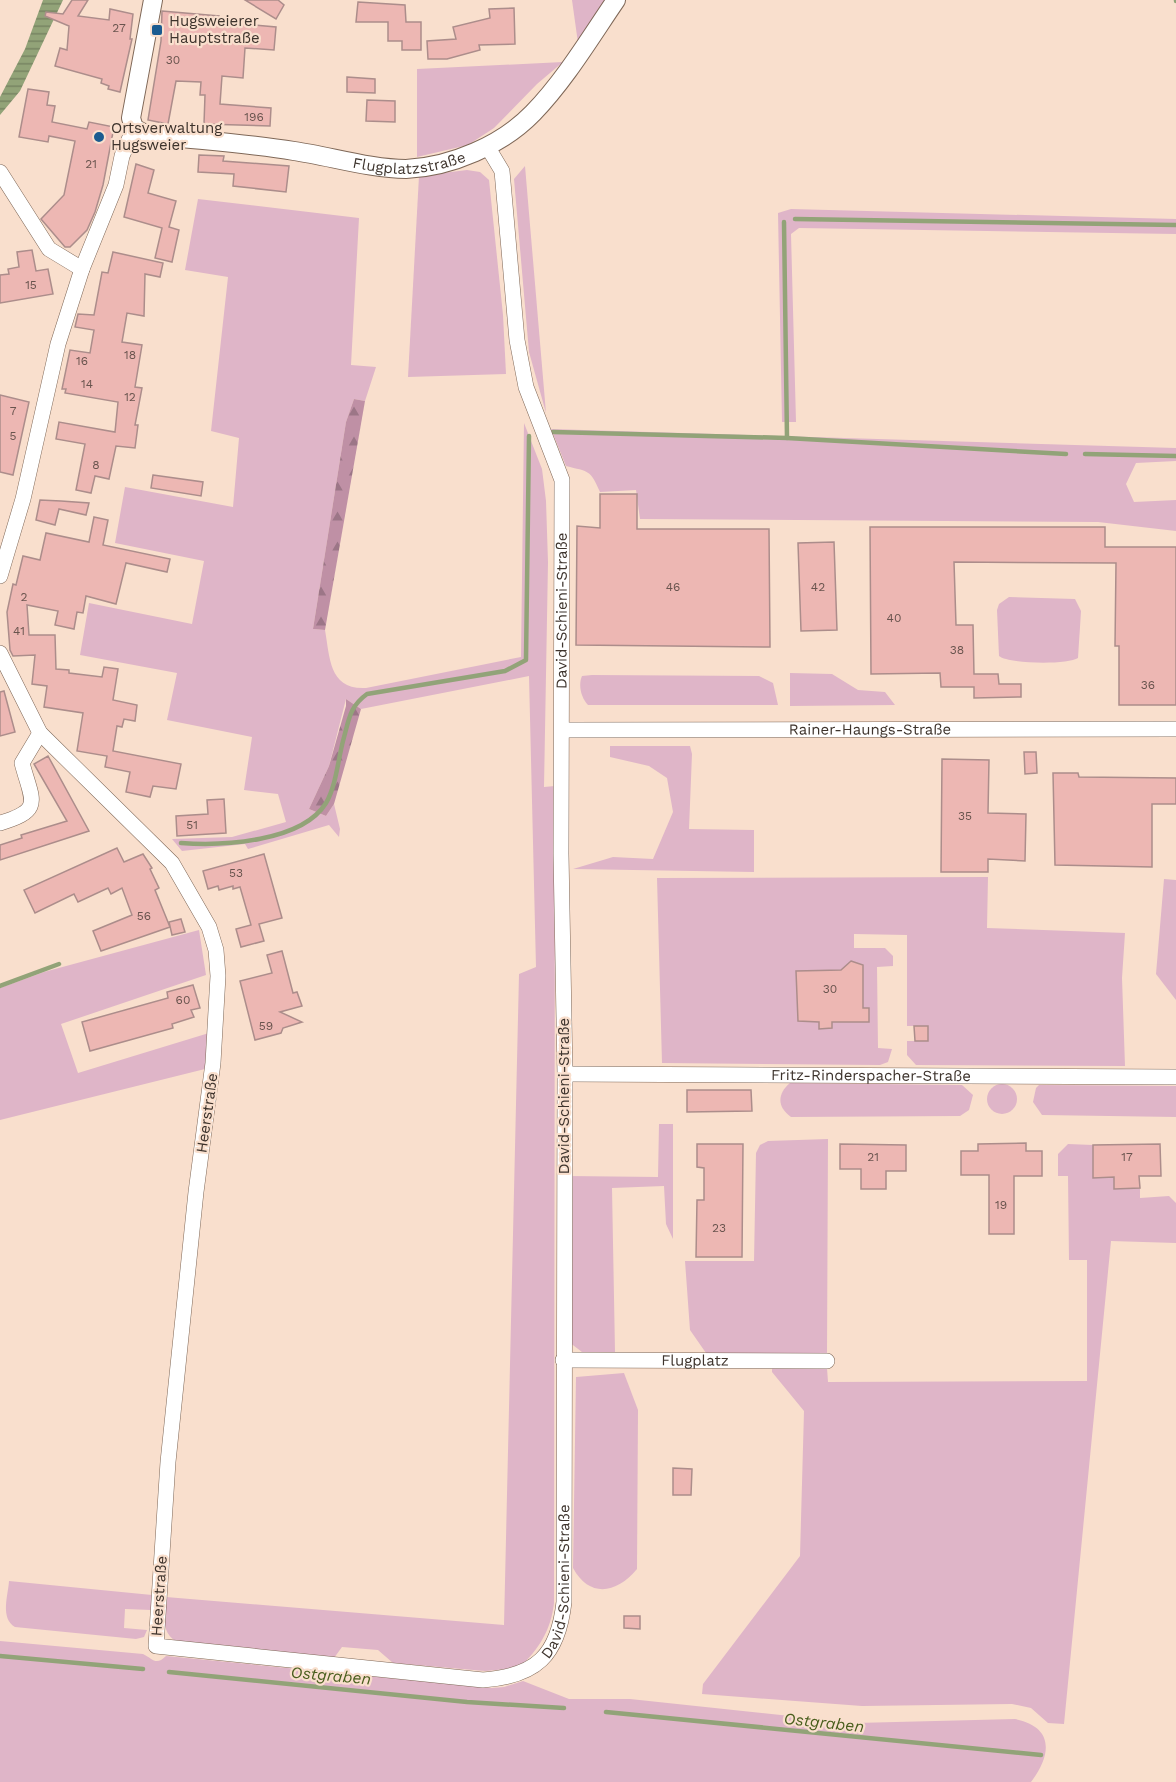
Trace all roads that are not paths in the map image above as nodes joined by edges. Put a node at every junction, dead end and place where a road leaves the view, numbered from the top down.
1 (153, 0) edge
2 (616, 0) edge
3 (134, 128) junction
4 (487, 146) junction
5 (0, 172) edge
6 (82, 269) junction
7 (0, 576) edge
8 (0, 652) edge
9 (1176, 729) edge
10 (562, 730) junction
11 (40, 733) junction
12 (0, 823) edge
13 (565, 1074) junction
14 (1176, 1077) edge
15 (563, 1360) junction
16 (827, 1361) dead end
17 (156, 1646) joint

1 - 3 street
2 - 4 street, Flugplatzstraße
3 - 4 street, Flugplatzstraße
3 - 6 street
4 - 10 street, David-Schieni-Straße
5 - 6 street
6 - 7 street
8 - 11 street, Heerstraße
9 - 10 street, Rainer-Haungs-Straße
10 - 13 street, David-Schieni-Straße
11 - 12 street
11 - 17 street, Heerstraße
13 - 14 street, Fritz-Rinderspacher-Straße
13 - 15 street, David-Schieni-Straße
15 - 16 street, Flugplatz
15 - 17 street, David-Schieni-Straße

